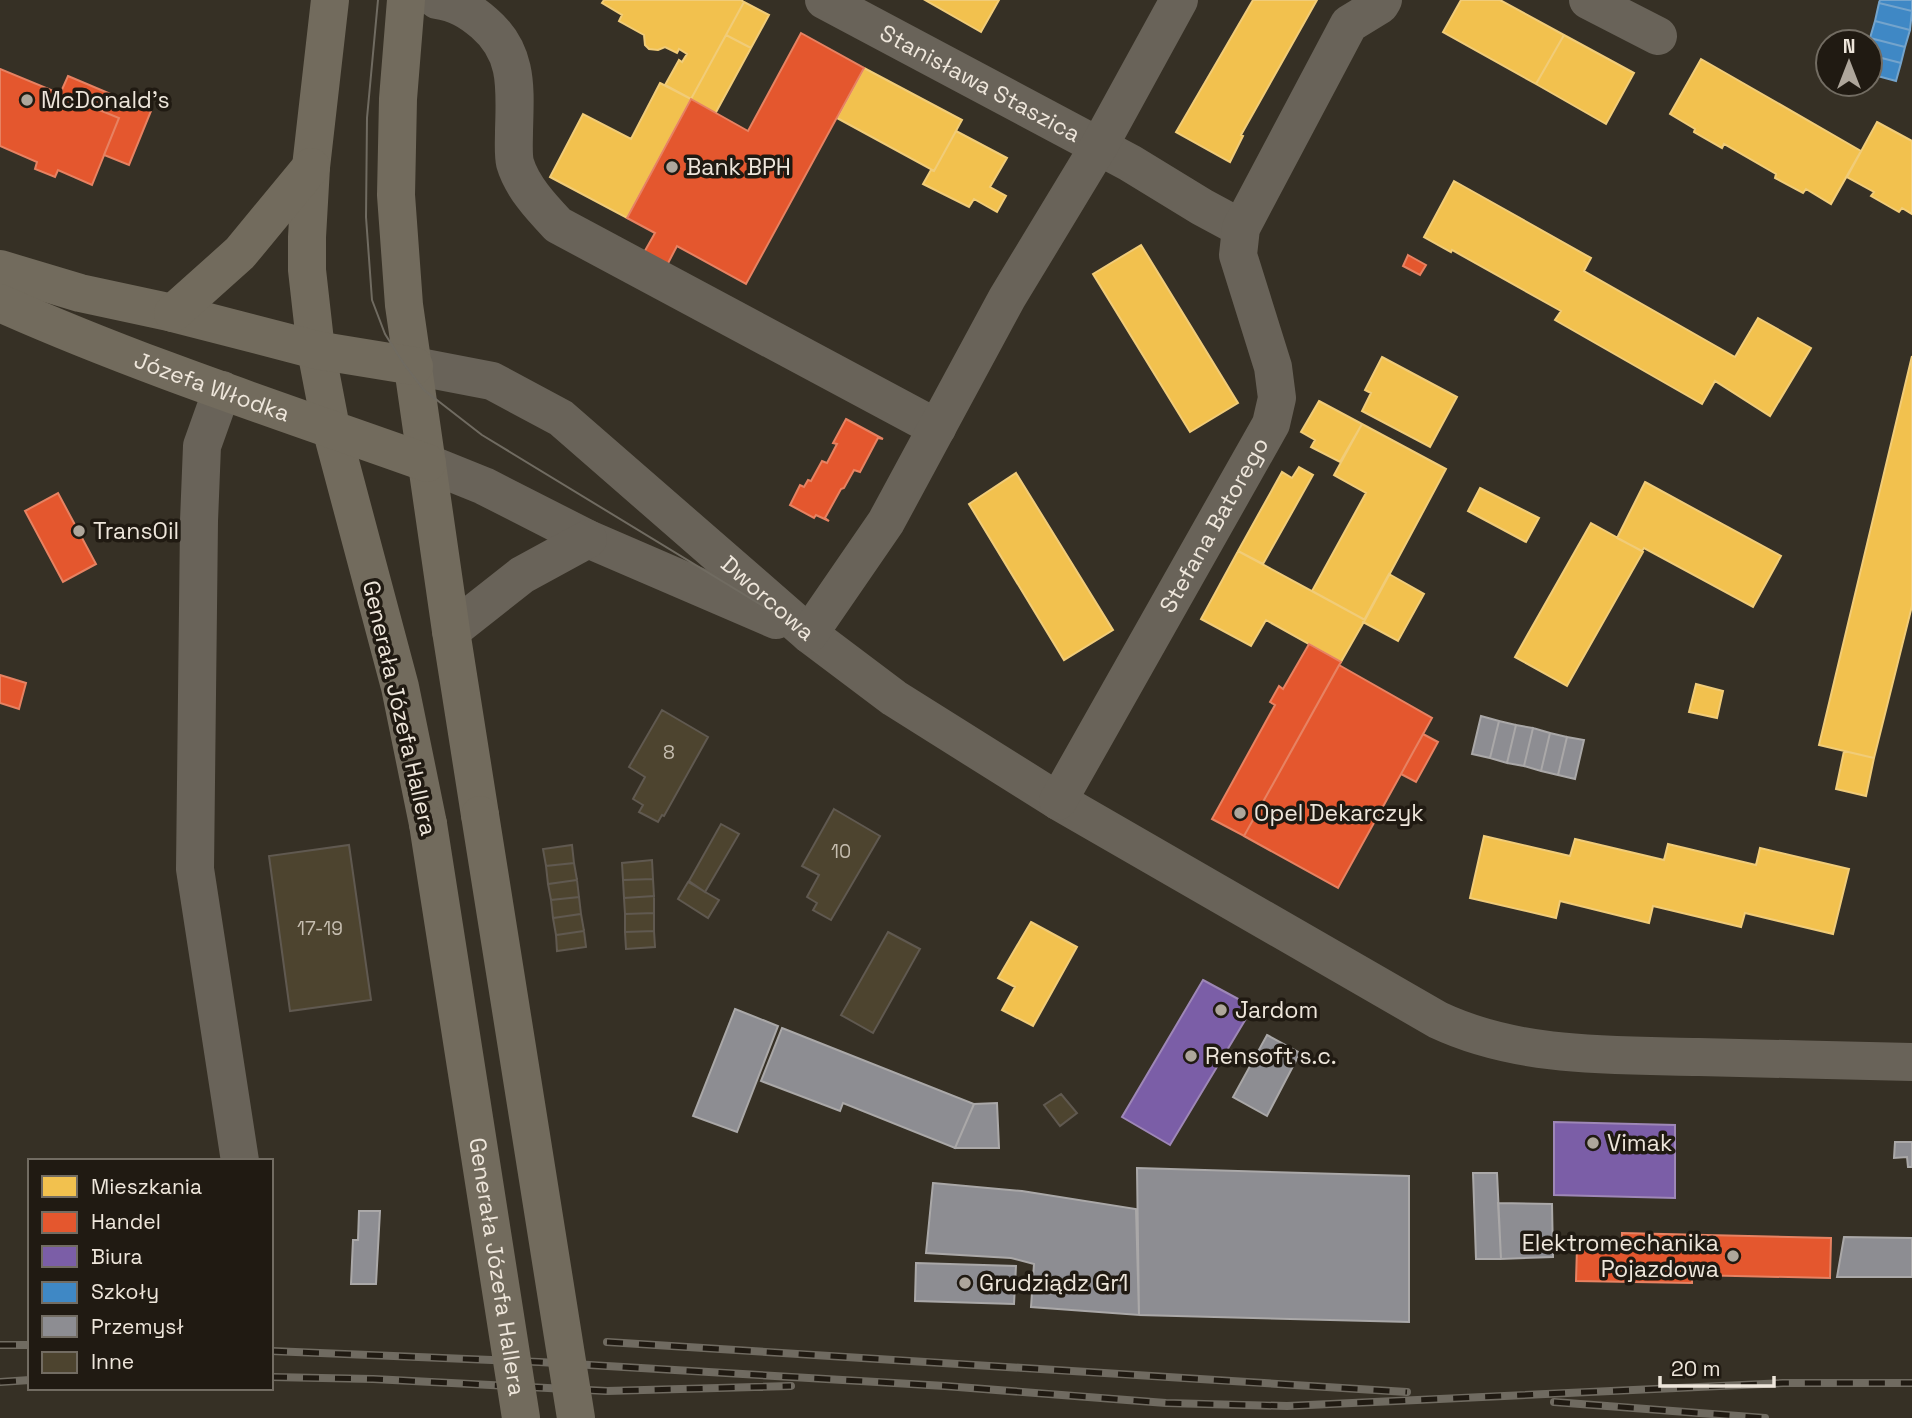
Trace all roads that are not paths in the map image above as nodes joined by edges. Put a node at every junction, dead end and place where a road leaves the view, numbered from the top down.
1 (330, 0) edge
2 (406, 0) edge
3 (437, 0) edge
4 (824, 0) edge
5 (1179, 0) edge
6 (1383, 0) edge
7 (1588, 0) edge
8 (1658, 36) dead end
9 (1099, 146) junction
10 (311, 167) junction
11 (1241, 228) junction
12 (0, 269) edge
13 (0, 303) edge
14 (173, 313) junction
15 (316, 350) junction
16 (414, 366) junction
17 (222, 390) junction
18 (331, 428) junction
19 (937, 428) junction
20 (427, 463) junction
21 (588, 539) junction
22 (451, 631) junction
23 (809, 634) junction
24 (1058, 801) junction
25 (1912, 1060) edge
26 (240, 1159) edge
27 (521, 1418) edge
28 (576, 1418) edge

1 - 10 main road, Generała Józefa Hallera
2 - 16 main road
3 - 19 street
4 - 9 street, Stanisława Staszica
5 - 9 street
6 - 11 street, Stefana Batorego
7 - 8 street
9 - 11 street
9 - 19 street
10 - 14 main road
10 - 15 main road, Generała Józefa Hallera
11 - 24 street, Stefana Batorego
12 - 14 main road
13 - 17 main road, Józefa Włodka
14 - 15 main road
15 - 16 main road
15 - 18 main road, Generała Józefa Hallera
16 - 20 main road
16 - 23 street, Dworcowa
17 - 18 main road, Józefa Włodka
17 - 26 street
18 - 20 main road, Józefa Włodka
18 - 27 main road, Generała Józefa Hallera, bridge
19 - 23 street
20 - 21 street, Dworcowa
20 - 22 main road
21 - 22 street
21 - 23 street, Dworcowa
22 - 28 main road, bridge
23 - 24 street
24 - 25 street

